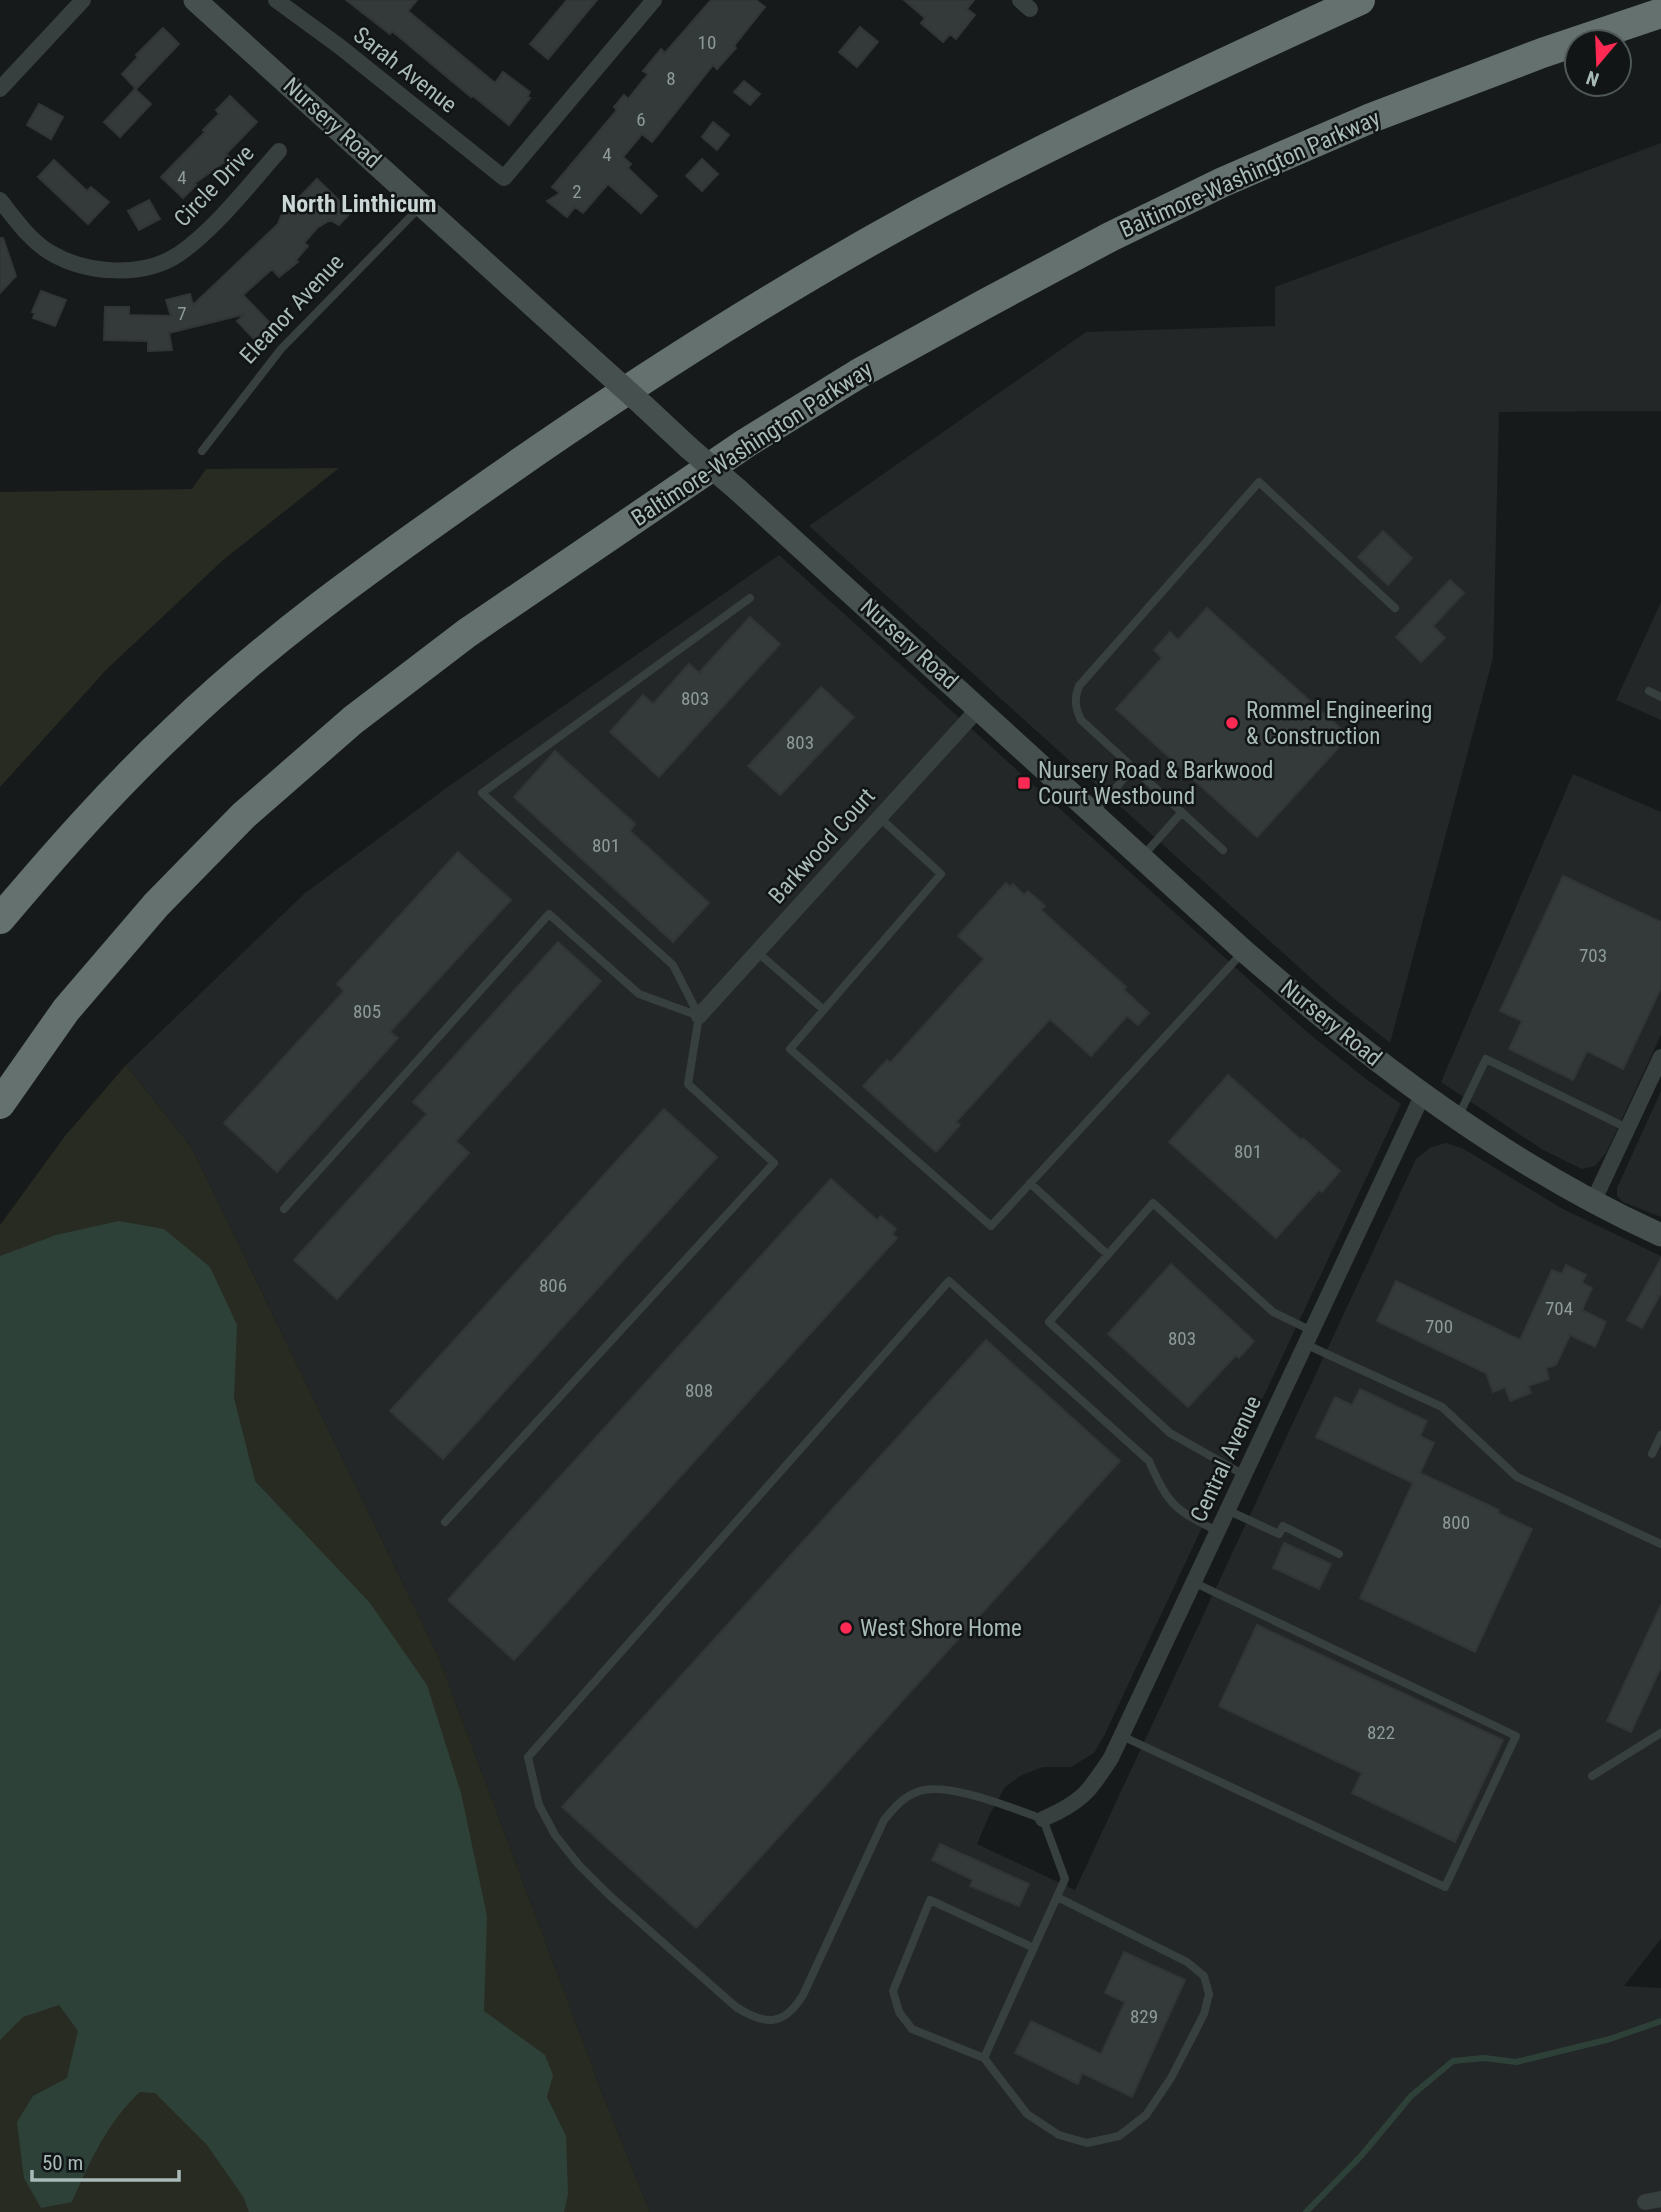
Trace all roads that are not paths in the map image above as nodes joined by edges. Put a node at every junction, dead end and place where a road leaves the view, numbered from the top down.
1 (83, 0) edge
2 (195, 0) edge
3 (276, 0) edge
4 (1360, 0) edge
5 (652, 1) edge
6 (1661, 13) edge
7 (1661, 26) edge
8 (1616, 28) edge
9 (1633, 29) edge
10 (1563, 47) edge
11 (0, 89) edge
12 (279, 151) dead end
13 (0, 200) edge
14 (422, 205) junction
15 (202, 451) dead end
16 (750, 598) dead end
17 (1395, 608) dead end
18 (1649, 691) dead end
19 (1661, 697) edge
20 (979, 708) junction
21 (1133, 768) junction
22 (1182, 812) junction
23 (1094, 813) junction
24 (879, 817) junction
25 (1223, 850) dead end
26 (1142, 856) junction
27 (0, 919) edge
28 (1244, 951) junction
29 (757, 952) junction
30 (824, 1010) junction
31 (699, 1016) junction
32 (1661, 1057) edge
33 (1423, 1094) junction
34 (0, 1104) edge
35 (1458, 1118) junction
36 (1627, 1128) junction
37 (1030, 1183) junction
38 (1592, 1202) junction
39 (284, 1209) dead end
40 (1661, 1235) edge
41 (1108, 1255) junction
42 (1309, 1337) junction
43 (1661, 1435) edge
44 (1652, 1454) dead end
45 (1244, 1475) junction
46 (1227, 1510) junction
47 (445, 1522) dead end
48 (1217, 1531) junction
49 (1661, 1544) edge
50 (1339, 1553) dead end
51 (1194, 1582) junction
52 (1661, 1733) edge
53 (1122, 1736) junction
54 (1592, 1776) dead end
55 (1044, 1819) junction
56 (1057, 1897) junction
57 (1034, 1948) junction
58 (984, 2058) junction

1 - 11 street
2 - 14 main road, Nursery Road
3 - 5 street, Sarah Avenue
4 - 27 highway
6 - 8 highway, Baltimore-Washington Parkway
7 - 9 highway
10 - 34 highway, Baltimore-Washington Parkway
12 - 13 street, Circle Drive
14 - 15 lane, Eleanor Avenue
14 - 20 main road, Nursery Road, bridge
16 - 31 lane
17 - 21 lane
18 - 19 lane
20 - 23 main road, Nursery Road
20 - 24 street, Barkwood Court
21 - 22 lane
21 - 23 lane
22 - 25 lane
22 - 26 lane
23 - 26 main road, Nursery Road
24 - 29 street, Barkwood Court
24 - 30 lane
26 - 28 main road, Nursery Road
28 - 33 main road, Nursery Road
28 - 37 lane
29 - 30 lane
29 - 31 street, Barkwood Court
30 - 37 lane
31 - 39 lane
31 - 47 lane
32 - 36 street
33 - 35 main road, Nursery Road
33 - 42 street, Central Avenue
35 - 36 lane
35 - 38 main road, Nursery Road
36 - 38 street
37 - 41 lane
38 - 40 main road, Nursery Road
41 - 42 lane
41 - 45 lane
42 - 45 street, Central Avenue
42 - 49 lane
43 - 44 lane
45 - 46 street, Central Avenue
46 - 48 street, Central Avenue
46 - 50 lane
48 - 51 street, Central Avenue
48 - 55 lane
51 - 53 street, Central Avenue
51 - 53 lane
52 - 54 lane
53 - 55 street, Central Avenue
55 - 56 lane
56 - 57 lane
56 - 58 lane
57 - 58 lane
57 - 58 lane

